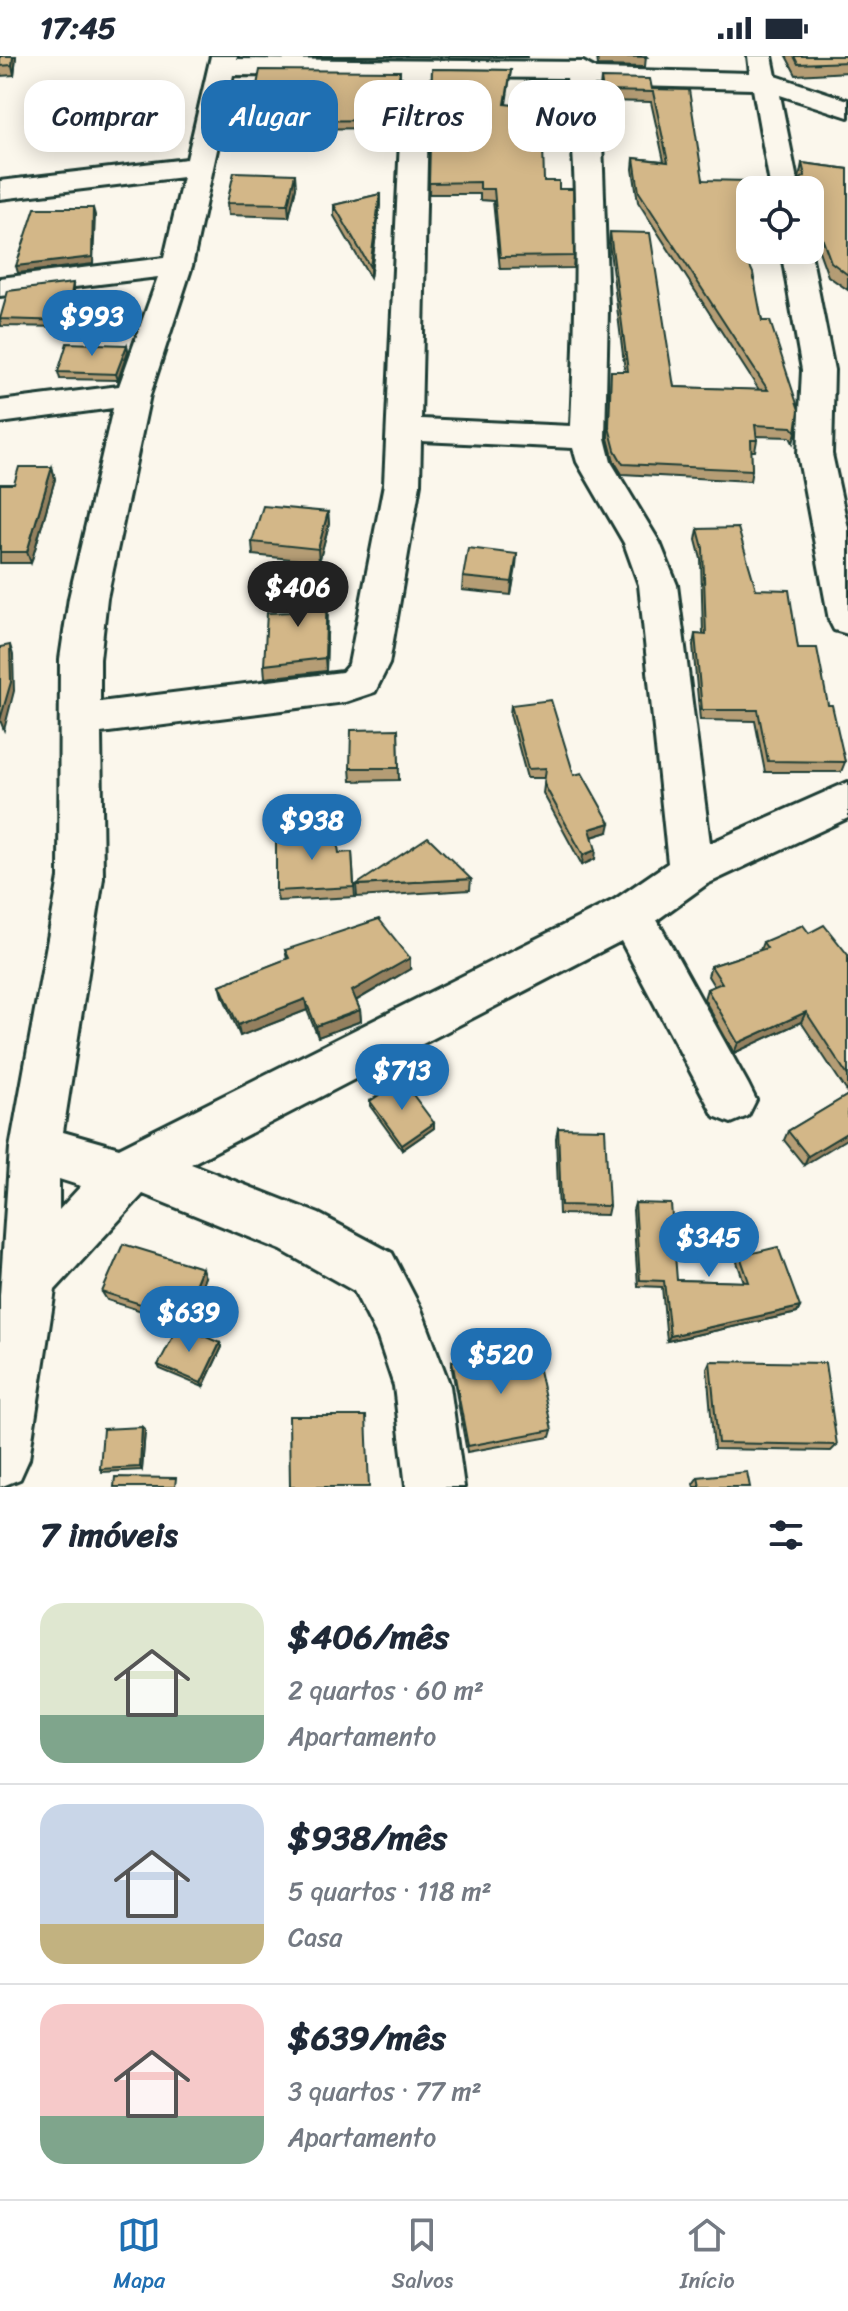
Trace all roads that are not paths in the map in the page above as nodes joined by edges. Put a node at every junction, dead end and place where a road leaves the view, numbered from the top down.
1 (222, 62) edge
2 (416, 67) junction
3 (581, 68) edge
4 (762, 69) edge
5 (848, 109) edge
6 (200, 166) junction
7 (782, 176) edge
8 (0, 190) edge
9 (799, 264) edge
10 (177, 266) junction
11 (0, 287) edge
12 (133, 395) junction
13 (0, 412) edge
14 (403, 429) junction
15 (588, 438) junction
16 (848, 620) edge
17 (79, 720) junction
18 (847, 801) edge
19 (691, 871) junction
20 (630, 914) junction
21 (731, 1100) dead end
22 (35, 1148) junction
23 (131, 1170) junction
24 (30, 1278) junction
25 (0, 1459) edge
26 (435, 1487) edge

1 - 2 street
1 - 6 street
2 - 3 street
2 - 14 street
3 - 4 street
3 - 15 street
4 - 5 street
4 - 7 street
6 - 8 street
6 - 10 street
9 - 16 street
10 - 11 street
10 - 12 street
12 - 13 street
12 - 17 street
14 - 15 street
14 - 17 street
15 - 19 street
17 - 22 street
18 - 19 street
19 - 20 street
20 - 21 street
20 - 23 street
22 - 23 street
22 - 24 street
23 - 24 street
23 - 26 street
24 - 25 street

